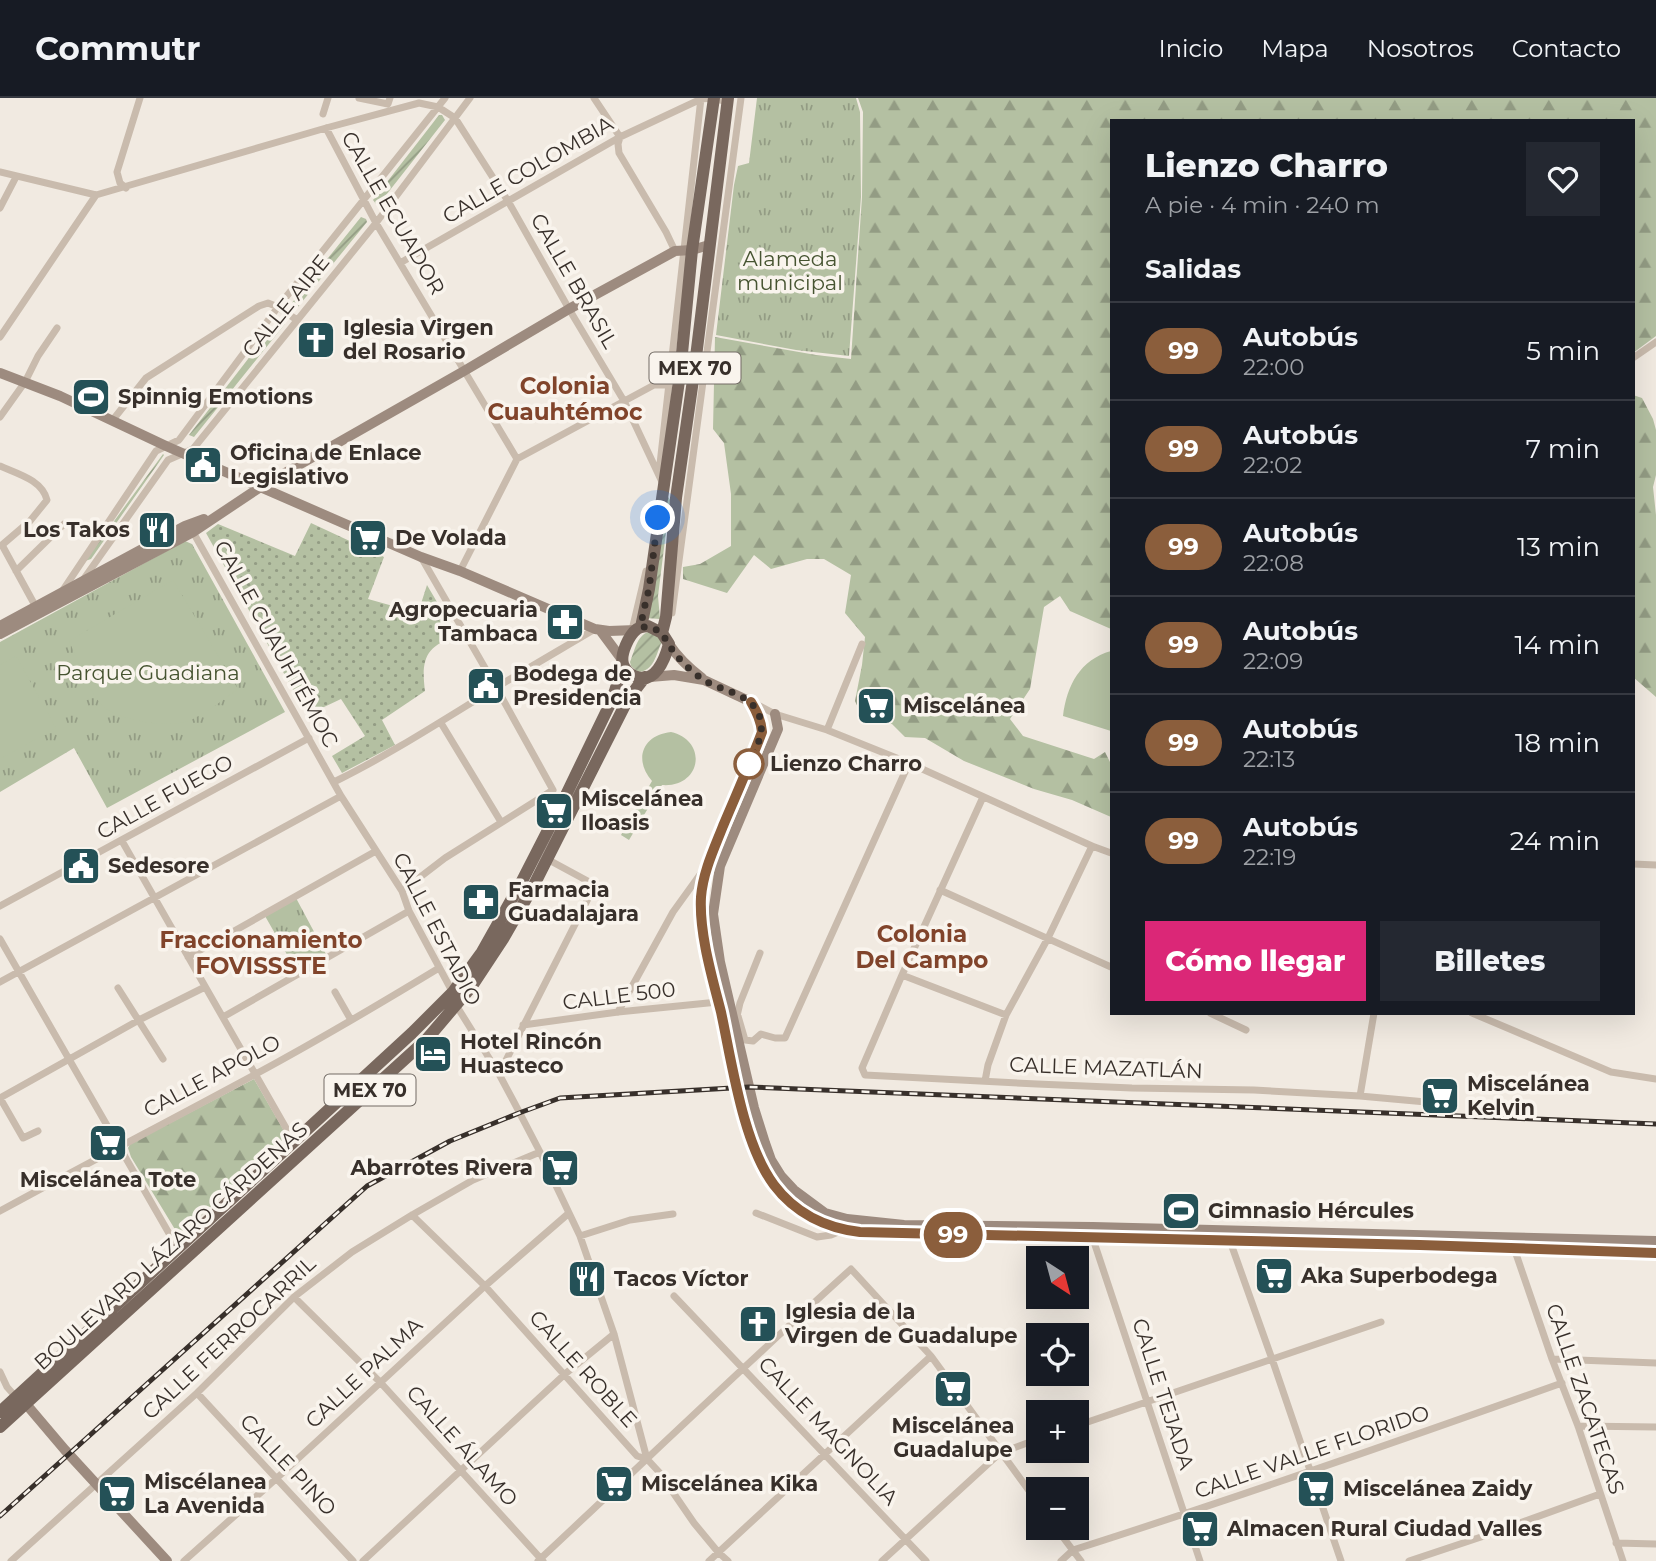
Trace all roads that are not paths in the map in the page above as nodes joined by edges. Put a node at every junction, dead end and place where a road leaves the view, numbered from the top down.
1 (139, 98) edge
2 (328, 98) edge
3 (359, 98) edge
4 (390, 98) edge
5 (444, 98) edge
6 (470, 98) edge
7 (594, 98) edge
8 (701, 98) edge
9 (713, 98) edge
10 (732, 99) edge
11 (438, 107) junction
12 (323, 114) dead end
13 (455, 118) junction
14 (326, 128) junction
15 (620, 136) junction
16 (0, 172) edge
17 (16, 177) junction
18 (126, 187) junction
19 (96, 195) junction
20 (363, 200) junction
21 (508, 201) junction
22 (0, 208) edge
23 (376, 223) junction
24 (709, 245) junction
25 (684, 250) junction
26 (400, 263) junction
27 (278, 307) junction
28 (569, 309) junction
29 (297, 320) junction
30 (57, 328) dead end
31 (0, 337) edge
32 (1656, 342) edge
33 (1635, 357) edge
34 (464, 371) junction
35 (0, 373) edge
36 (25, 382) junction
37 (669, 385) junction
38 (624, 401) junction
39 (0, 417) edge
40 (112, 421) junction
41 (166, 446) junction
42 (184, 453) junction
43 (517, 459) junction
44 (0, 466) edge
45 (661, 484) junction
46 (262, 486) junction
47 (676, 498) junction
48 (64, 524) dead end
49 (189, 529) junction
50 (421, 557) junction
51 (16, 571) junction
52 (460, 572) junction
53 (83, 580) junction
54 (66, 595) junction
55 (37, 610) junction
56 (0, 626) edge
57 (597, 629) junction
58 (636, 629) junction
59 (0, 634) edge
60 (666, 638) junction
61 (862, 644) dead end
62 (623, 663) junction
63 (647, 677) junction
64 (704, 680) junction
65 (496, 687) junction
66 (751, 702) junction
67 (775, 714) junction
68 (441, 723) junction
69 (827, 730) junction
70 (310, 738) junction
71 (909, 763) junction
72 (334, 782) junction
73 (553, 790) junction
74 (566, 795) junction
75 (341, 796) junction
76 (983, 797) junction
77 (500, 822) junction
78 (122, 841) junction
79 (1092, 846) junction
80 (376, 851) junction
81 (1110, 853) edge
82 (547, 859) junction
83 (1635, 863) edge
84 (1656, 865) edge
85 (707, 866) junction
86 (940, 890) junction
87 (402, 891) junction
88 (154, 898) junction
89 (0, 906) edge
90 (408, 911) junction
91 (1048, 938) junction
92 (0, 939) edge
93 (761, 953) dead end
94 (188, 957) junction
95 (1110, 967) edge
96 (439, 968) junction
97 (19, 971) junction
98 (902, 975) junction
99 (0, 982) edge
100 (205, 987) junction
101 (118, 988) dead end
102 (335, 992) dead end
103 (453, 992) junction
104 (718, 1002) junction
105 (456, 1007) junction
106 (618, 1012) junction
107 (1006, 1015) junction
108 (1214, 1015) edge
109 (1374, 1015) edge
110 (1477, 1015) edge
111 (736, 1016) junction
112 (223, 1017) junction
113 (139, 1020) junction
114 (351, 1020) junction
115 (523, 1025) junction
116 (1246, 1030) dead end
117 (163, 1059) dead end
118 (70, 1060) junction
119 (499, 1074) junction
120 (254, 1075) junction
121 (1656, 1079) edge
122 (985, 1081) junction
123 (1360, 1096) junction
124 (0, 1098) edge
125 (1426, 1102) dead end
126 (38, 1130) dead end
127 (294, 1142) junction
128 (119, 1146) junction
129 (540, 1152) junction
130 (0, 1211) edge
131 (569, 1213) junction
132 (756, 1213) dead end
133 (673, 1214) dead end
134 (412, 1215) junction
135 (842, 1230) junction
136 (1093, 1233) junction
137 (580, 1236) junction
138 (1230, 1241) junction
139 (1656, 1241) edge
140 (1517, 1245) junction
141 (178, 1249) junction
142 (1656, 1253) edge
143 (485, 1286) junction
144 (674, 1296) dead end
145 (294, 1297) junction
146 (1381, 1322) dead end
147 (614, 1334) junction
148 (931, 1356) junction
149 (1272, 1359) junction
150 (1552, 1359) junction
151 (1656, 1363) edge
152 (743, 1367) junction
153 (0, 1372) edge
154 (565, 1374) junction
155 (380, 1382) junction
156 (1562, 1383) junction
157 (197, 1393) junction
158 (21, 1401) junction
159 (1147, 1401) junction
160 (0, 1412) edge
161 (1089, 1421) edge
162 (1578, 1426) junction
163 (0, 1427) edge
164 (1656, 1427) edge
165 (1026, 1443) edge
166 (1000, 1452) junction
167 (825, 1453) junction
168 (648, 1459) junction
169 (460, 1470) junction
170 (1310, 1472) junction
171 (277, 1478) junction
172 (96, 1483) junction
173 (1026, 1487) edge
174 (1600, 1494) junction
175 (1185, 1515) junction
176 (905, 1539) junction
177 (1065, 1540) edge
178 (1616, 1543) junction
179 (1656, 1544) edge
180 (1073, 1550) junction
181 (719, 1552) junction
182 (541, 1560) edge
183 (11, 1561) edge
184 (167, 1561) edge
185 (184, 1561) edge
186 (353, 1561) edge
187 (363, 1561) edge
188 (709, 1561) edge
189 (728, 1561) edge
190 (882, 1561) edge
191 (926, 1561) edge
192 (1060, 1561) edge
193 (1081, 1561) edge
194 (1200, 1561) edge
195 (1341, 1561) edge
196 (1409, 1561) edge
197 (1623, 1561) edge

1 - 18 street
2 - 12 street
3 - 4 street
5 - 11 street, CALLE AIRE
6 - 13 street, CALLE AIRE
7 - 15 street
8 - 9 street, CALLE COLOMBIA
8 - 15 street, CALLE COLOMBIA
8 - 25 street
9 - 10 street, CALLE COLOMBIA
9 - 25 main road, MEX 70
10 - 24 main road, MEX 70
10 - 60 street
11 - 13 street, CALLE BRASIL
11 - 14 street, CALLE ECUADOR
11 - 20 street, CALLE AIRE
13 - 21 street, CALLE BRASIL
13 - 23 street, CALLE AIRE
14 - 18 street, CALLE ECUADOR
14 - 20 street, CALLE ECUADOR
15 - 21 street, CALLE COLOMBIA
15 - 25 street
16 - 17 street, CALLE ECUADOR
17 - 19 street, CALLE ECUADOR
17 - 22 street
18 - 19 street, CALLE ECUADOR
19 - 31 street
20 - 23 street, CALLE ECUADOR
20 - 27 street, CALLE AIRE
21 - 26 street, CALLE COLOMBIA
21 - 28 street, CALLE BRASIL
23 - 26 street, CALLE ECUADOR
23 - 29 street, CALLE AIRE
24 - 25 main road
24 - 47 main road, MEX 70
25 - 28 main road
25 - 37 street
25 - 45 main road, MEX 70
26 - 34 street, CALLE ECUADOR
27 - 29 street
27 - 40 street
27 - 41 street, CALLE AIRE
28 - 34 main road
28 - 38 street, CALLE BRASIL
29 - 42 street, CALLE AIRE
30 - 36 street
32 - 33 street
34 - 43 street, CALLE ECUADOR
34 - 46 main road
35 - 36 main road
36 - 39 street
36 - 40 main road
37 - 38 street
37 - 45 street
38 - 43 street
38 - 45 street, CALLE BRASIL
40 - 41 main road
41 - 42 main road
41 - 54 street, CALLE AIRE
42 - 46 main road
42 - 53 street, CALLE AIRE
43 - 52 street
44 - 51 street
45 - 47 main road
45 - 58 street
45 - 58 main road, MEX 70
46 - 49 main road
46 - 50 main road
47 - 60 main road, MEX 70
48 - 51 street
49 - 53 main road
49 - 54 main road
49 - 70 street, CALLE CUAUHTÉMOC
50 - 52 main road
50 - 65 street
51 - 55 street
52 - 57 main road
53 - 54 main road
54 - 55 main road
55 - 56 main road
55 - 59 main road
57 - 58 main road
57 - 62 main road
57 - 65 street
58 - 60 main road
58 - 62 main road, MEX 70
60 - 63 main road, MEX 70
60 - 64 main road
61 - 69 street
62 - 63 main road
62 - 74 main road, BOULEVARD LÁZARO CÁRDENAS / MEX 70
63 - 64 main road
63 - 82 main road, BOULEVARD LÁZARO CÁRDENAS / MEX 70
64 - 66 main road
65 - 68 street
65 - 73 street
66 - 67 street
66 - 85 main road
67 - 69 street
67 - 111 main road
68 - 72 street
68 - 77 street
69 - 71 street
70 - 72 street, CALLE CUAUHTÉMOC
70 - 78 street, CALLE FUEGO
71 - 76 street
71 - 111 street
72 - 75 street, CALLE CUAUHTÉMOC
73 - 74 street
73 - 77 street
74 - 103 main road, BOULEVARD LÁZARO CÁRDENAS / MEX 70
75 - 80 street, CALLE ESTADIO
75 - 88 street
76 - 79 street
76 - 86 street
77 - 87 street
78 - 88 street
78 - 89 street, CALLE FUEGO
79 - 81 street
79 - 91 street, CALLE MAZATLÁN
80 - 87 street, CALLE ESTADIO
80 - 94 street
82 - 105 main road, BOULEVARD LÁZARO CÁRDENAS / MEX 70
82 - 115 street
83 - 84 street
85 - 104 main road
85 - 106 street
86 - 91 street
86 - 98 street
87 - 90 street, CALLE ESTADIO
88 - 94 street
88 - 97 street
90 - 96 street, CALLE ESTADIO
90 - 112 street
91 - 95 street
91 - 107 street, CALLE MAZATLÁN
92 - 97 street
93 - 111 street
94 - 100 street
96 - 103 street, CALLE ESTADIO
96 - 114 street, CALLE APOLO
97 - 99 street
97 - 118 street
98 - 107 street
98 - 122 street
100 - 112 street
100 - 113 street
101 - 113 street
102 - 114 street
103 - 105 street, CALLE ESTADIO
103 - 127 main road, BOULEVARD LÁZARO CÁRDENAS / MEX 70
104 - 106 street, CALLE 500
104 - 135 main road
105 - 119 street, CALLE ESTADIO
105 - 158 main road, BOULEVARD LÁZARO CÁRDENAS / MEX 70
106 - 115 street, CALLE 500
107 - 122 street, CALLE MAZATLÁN
108 - 116 street
109 - 123 street
110 - 121 street
111 - 136 main road
112 - 120 street
113 - 117 street
113 - 118 street
114 - 120 street, CALLE APOLO
115 - 119 street
118 - 124 street
118 - 128 street
119 - 129 street, CALLE ESTADIO
120 - 127 street
120 - 128 street, CALLE APOLO
122 - 123 street, CALLE MAZATLÁN
123 - 125 street
124 - 126 street
127 - 141 main road, BOULEVARD LÁZARO CÁRDENAS / MEX 70
128 - 130 street, CALLE APOLO
128 - 141 street
129 - 131 street
129 - 134 street, CALLE FERROCARRIL
131 - 137 street
131 - 143 street, CALLE PALMA
132 - 135 street
133 - 137 street
134 - 143 street, CALLE ROBLE
134 - 145 street, CALLE FERROCARRIL
135 - 136 main road
136 - 138 main road
136 - 140 main road
136 - 159 street, CALLE TEJADA
137 - 147 street
138 - 140 main road
138 - 149 street
139 - 140 main road
140 - 142 main road
140 - 150 street, CALLE ZACATECAS
141 - 158 main road, BOULEVARD LÁZARO CÁRDENAS / MEX 70
143 - 154 street, CALLE ROBLE
143 - 155 street, CALLE PALMA
144 - 152 street, CALLE MAGNOLIA
145 - 155 street, CALLE ÁLAMO
145 - 157 street, CALLE FERROCARRIL
146 - 149 street
147 - 154 street
147 - 168 street
148 - 152 street
148 - 166 street
148 - 167 street
149 - 159 street
149 - 170 street
150 - 151 street
150 - 156 street, CALLE ZACATECAS
152 - 167 street, CALLE MAGNOLIA
152 - 168 street
153 - 158 street
154 - 168 street, CALLE ROBLE
154 - 169 street
155 - 169 street, CALLE ÁLAMO
155 - 171 street, CALLE PALMA
156 - 162 street, CALLE ZACATECAS
156 - 170 street, CALLE VALLE FLORIDO
157 - 171 street, CALLE PINO
157 - 172 street, CALLE FERROCARRIL
158 - 160 main road, BOULEVARD LÁZARO CÁRDENAS / MEX 70
158 - 163 main road, BOULEVARD LÁZARO CÁRDENAS / MEX 70
158 - 172 main road
159 - 161 street
159 - 175 street, CALLE TEJADA
162 - 164 street
162 - 174 street, CALLE ZACATECAS
165 - 166 street
166 - 173 street
166 - 176 street
167 - 176 street, CALLE MAGNOLIA
167 - 181 street
168 - 181 street, CALLE ROBLE
168 - 182 street
169 - 182 street, CALLE ÁLAMO
169 - 187 street
170 - 175 street, CALLE VALLE FLORIDO
170 - 195 street
171 - 185 street, CALLE PALMA
171 - 186 street, CALLE PINO
172 - 183 street, CALLE FERROCARRIL
172 - 184 main road
174 - 178 street, CALLE ZACATECAS
174 - 196 street
175 - 180 street, CALLE VALLE FLORIDO
175 - 194 street, CALLE TEJADA
176 - 190 street
176 - 191 street, CALLE MAGNOLIA
177 - 180 street
178 - 179 street
178 - 197 street, CALLE ZACATECAS
180 - 192 street
180 - 193 street
181 - 188 street
181 - 189 street

